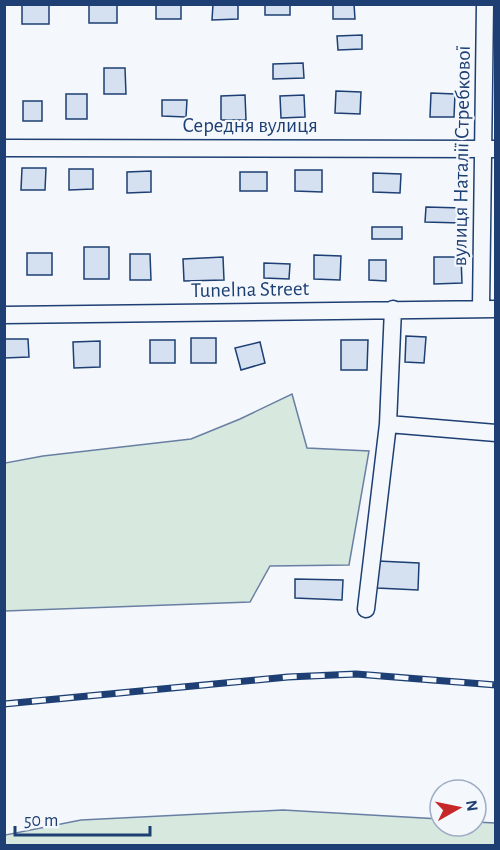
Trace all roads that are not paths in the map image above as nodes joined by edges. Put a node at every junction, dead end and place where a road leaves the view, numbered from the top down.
1 (485, 4) edge
2 (4, 148) edge
3 (490, 148) edge
4 (488, 308) edge
5 (393, 309) junction
6 (4, 315) edge
7 (388, 424) junction
8 (495, 433) edge
9 (366, 609) dead end

1 - 3 street, вулиця Наталії Стребкової
2 - 3 street, Середня вулиця
3 - 4 street, вулиця Наталії Стребкової
4 - 5 street, Tunelna Street
5 - 6 street, Tunelna Street
5 - 7 street
7 - 8 street
7 - 9 street

